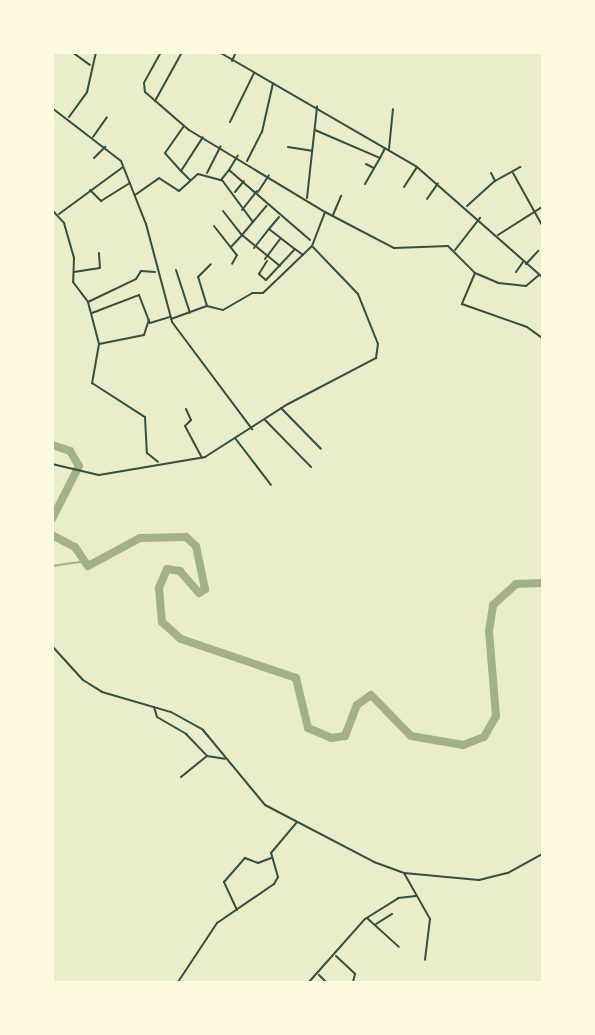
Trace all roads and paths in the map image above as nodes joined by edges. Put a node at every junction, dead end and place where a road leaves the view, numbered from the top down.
1 (72, 52) edge
2 (96, 52) edge
3 (161, 52) edge
4 (183, 52) edge
5 (219, 52) edge
6 (236, 52) edge
7 (232, 61) junction
8 (90, 65) junction
9 (254, 73) junction
10 (273, 82) junction
11 (155, 101) junction
12 (317, 107) junction
13 (52, 108) edge
14 (393, 109) dead end
15 (107, 117) dead end
16 (69, 118) junction
17 (230, 122) dead end
18 (184, 126) junction
19 (315, 130) junction
20 (203, 137) junction
21 (93, 138) junction
22 (221, 146) junction
23 (105, 147) junction
24 (288, 147) dead end
25 (385, 147) junction
26 (389, 149) junction
27 (312, 151) junction
28 (237, 155) junction
29 (94, 158) dead end
30 (380, 158) junction
31 (247, 161) junction
32 (366, 164) dead end
33 (123, 167) junction
34 (417, 167) junction
35 (520, 167) dead end
36 (374, 168) junction
37 (229, 170) junction
38 (181, 171) junction
39 (207, 172) junction
40 (490, 173) dead end
41 (513, 173) junction
42 (269, 175) junction
43 (190, 180) junction
44 (222, 180) junction
45 (244, 181) junction
46 (495, 181) junction
47 (130, 183) junction
48 (438, 183) junction
49 (365, 184) dead end
50 (404, 187) dead end
51 (90, 190) junction
52 (235, 192) junction
53 (258, 192) junction
54 (135, 195) junction
55 (341, 196) dead end
56 (307, 198) junction
57 (427, 199) dead end
58 (267, 206) junction
59 (467, 206) junction
60 (543, 207) edge
61 (52, 210) edge
62 (242, 210) junction
63 (223, 211) dead end
64 (325, 212) junction
65 (533, 212) junction
66 (59, 213) junction
67 (333, 215) junction
68 (279, 218) junction
69 (480, 218) junction
70 (253, 222) junction
71 (542, 225) edge
72 (214, 226) dead end
73 (269, 230) junction
74 (243, 235) junction
75 (498, 236) junction
76 (281, 238) junction
77 (310, 240) dead end
78 (312, 246) junction
79 (231, 247) junction
80 (254, 248) junction
81 (295, 249) junction
82 (455, 250) junction
83 (538, 251) dead end
84 (99, 253) dead end
85 (303, 255) junction
86 (267, 258) junction
87 (525, 263) junction
88 (211, 264) dead end
89 (232, 264) dead end
90 (280, 266) junction
91 (176, 270) dead end
92 (73, 272) junction
93 (155, 272) junction
94 (516, 272) dead end
95 (475, 273) junction
96 (541, 276) edge
97 (88, 302) junction
98 (207, 306) junction
99 (92, 313) junction
100 (190, 313) junction
101 (170, 318) junction
102 (149, 320) junction
103 (542, 338) edge
104 (99, 344) junction
105 (281, 408) junction
106 (186, 409) dead end
107 (265, 420) junction
108 (252, 429) junction
109 (235, 438) junction
110 (321, 449) dead end
111 (202, 458) junction
112 (158, 462) junction
113 (52, 464) edge
114 (311, 467) dead end
115 (271, 485) dead end
116 (52, 646) edge
117 (154, 707) junction
118 (207, 756) junction
119 (225, 759) junction
120 (181, 777) dead end
121 (297, 822) junction
122 (543, 854) edge
123 (271, 858) junction
124 (404, 873) junction
125 (416, 896) junction
126 (237, 911) junction
127 (392, 914) dead end
128 (367, 918) junction
129 (376, 924) junction
130 (399, 947) dead end
131 (336, 956) junction
132 (425, 960) dead end
133 (319, 975) junction
134 (176, 981) edge
135 (172, 982) edge
136 (309, 982) edge
137 (326, 982) edge
138 (353, 982) edge

1 - 8 street
2 - 8 street
3 - 11 street
4 - 11 street
5 - 7 street
6 - 7 street
7 - 9 street
8 - 16 street
9 - 10 street
9 - 17 street
10 - 12 street
10 - 31 street
11 - 18 street
12 - 19 street
12 - 25 street
13 - 16 street
14 - 26 street
15 - 21 street
16 - 21 street
18 - 20 street
18 - 38 street
19 - 27 street
19 - 30 street
20 - 22 street
20 - 38 street
21 - 23 street
22 - 28 street
22 - 39 street
23 - 29 street
23 - 33 street
24 - 27 street
25 - 26 street
25 - 30 street
26 - 34 street
27 - 56 street
28 - 31 street
28 - 37 street
30 - 36 street
31 - 42 street
32 - 36 street
33 - 47 street
33 - 51 street
34 - 48 street
34 - 50 street
35 - 41 street
36 - 49 street
37 - 44 street
37 - 45 street
38 - 43 street
39 - 43 street
39 - 44 street
40 - 46 street
41 - 46 street
41 - 65 street
42 - 53 street
42 - 56 street
43 - 54 street
44 - 52 street
45 - 52 street
45 - 53 street
46 - 59 street
47 - 51 street
47 - 54 street
48 - 57 street
48 - 59 street
51 - 66 street
52 - 62 street
53 - 58 street
53 - 62 street
54 - 93 street
55 - 67 street
56 - 64 street
58 - 68 street
58 - 70 street
59 - 69 street
60 - 65 street
61 - 66 street
62 - 70 street
63 - 74 street
64 - 67 street
64 - 78 street
65 - 71 street
65 - 75 street
66 - 92 street
67 - 82 street
68 - 73 street
68 - 77 street
69 - 75 street
69 - 82 street
70 - 74 street
72 - 79 street
73 - 76 street
73 - 80 street
74 - 79 street
74 - 80 street
75 - 87 street
76 - 81 street
76 - 86 street
78 - 85 street
78 - 105 street
79 - 89 street
80 - 86 street
81 - 85 street
81 - 90 street
82 - 95 street
83 - 87 street
84 - 92 street
85 - 98 street
86 - 90 street
86 - 90 street
87 - 94 street
87 - 96 street
88 - 98 street
91 - 100 street
92 - 97 street
93 - 97 street
93 - 101 street
95 - 96 street
95 - 103 street
97 - 99 street
98 - 100 street
99 - 102 street
99 - 104 street
100 - 101 street
101 - 102 street
101 - 108 street
102 - 104 street
104 - 112 street
105 - 107 street
105 - 110 street
106 - 111 street
107 - 108 street
107 - 114 street
108 - 109 street
109 - 111 street
109 - 115 street
111 - 112 street
112 - 113 street
116 - 117 street
117 - 118 street
117 - 119 street
118 - 119 street
118 - 120 street
119 - 121 street
121 - 123 street
121 - 124 street
122 - 124 street
123 - 126 street
123 - 126 street
124 - 125 street
125 - 128 street
125 - 132 street
126 - 134 street
127 - 129 street
128 - 129 street
128 - 131 street
129 - 130 street
131 - 133 street
131 - 138 street
133 - 136 street
133 - 137 street
134 - 135 street

